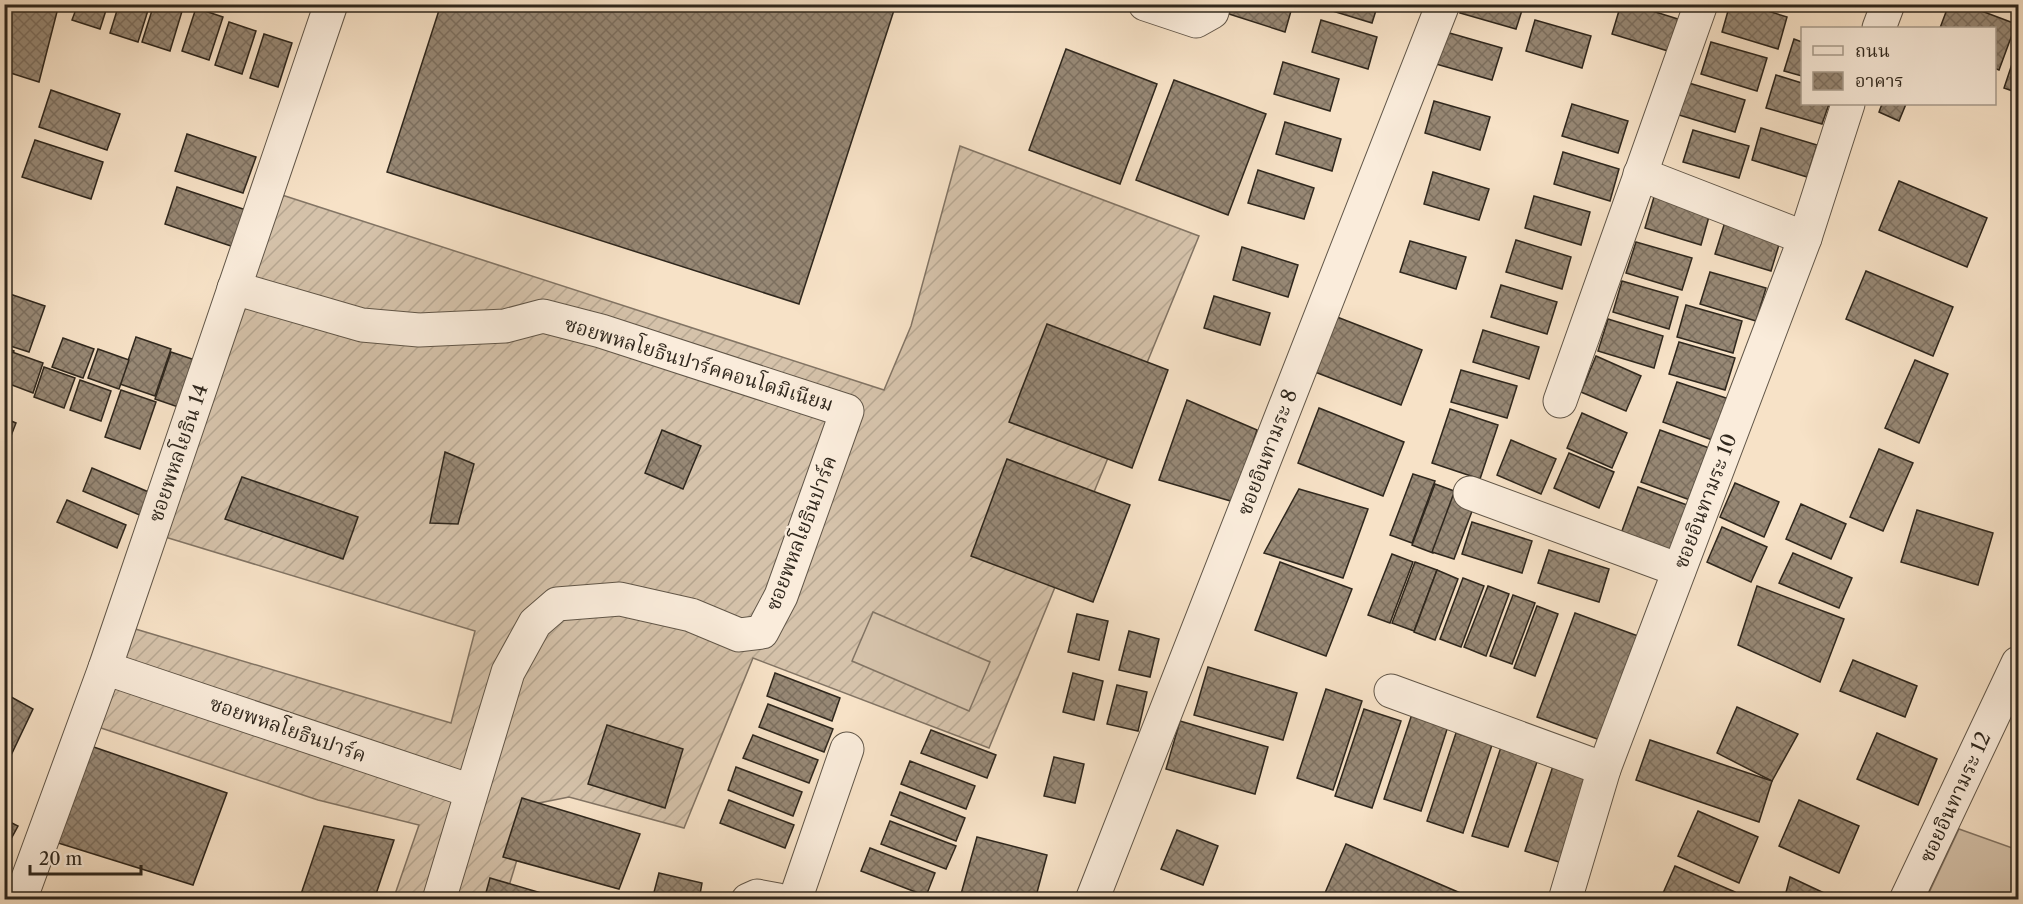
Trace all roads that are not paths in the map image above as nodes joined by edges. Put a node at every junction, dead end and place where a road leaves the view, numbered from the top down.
1 (331, 4) edge
2 (1145, 4) edge
3 (1214, 4) edge
4 (1443, 4) edge
5 (1701, 4) edge
6 (1888, 4) edge
7 (1879, 27) edge
8 (1848, 105) edge
9 (1640, 174) junction
10 (1805, 237) junction
11 (234, 288) junction
12 (1560, 401) dead end
13 (846, 411) joint
14 (1470, 493) dead end
15 (1679, 570) junction
16 (2019, 663) edge
17 (105, 668) junction
18 (1391, 691) dead end
19 (847, 749) dead end
20 (1604, 769) junction
21 (471, 791) junction
22 (20, 900) edge
23 (439, 900) edge
24 (748, 900) edge
25 (778, 900) edge
26 (795, 900) edge
27 (1092, 900) edge
28 (1565, 900) edge
29 (1906, 900) edge

1 - 11 street, ซอยพหลโยธิน 14
2 - 3 street
4 - 27 street, ซอยอินทามระ 8
5 - 9 street
6 - 7 street
8 - 10 street, ซอยอินทามระ 10
9 - 10 street
9 - 12 street
10 - 15 street, ซอยอินทามระ 10
11 - 13 street, ซอยพหลโยธินปาร์คคอนโดมิเนียม
11 - 17 street, ซอยพหลโยธิน 14
13 - 21 street, ซอยพหลโยธินปาร์ค
14 - 15 street
15 - 20 street, ซอยอินทามระ 10
16 - 29 street, ซอยอินทามระ 12
17 - 21 street, ซอยพหลโยธินปาร์ค
17 - 22 street, ซอยพหลโยธิน 14
18 - 20 street
19 - 26 street
20 - 28 street, ซอยอินทามระ 10
21 - 23 street, ซอยพหลโยธินปาร์ค
24 - 25 street

